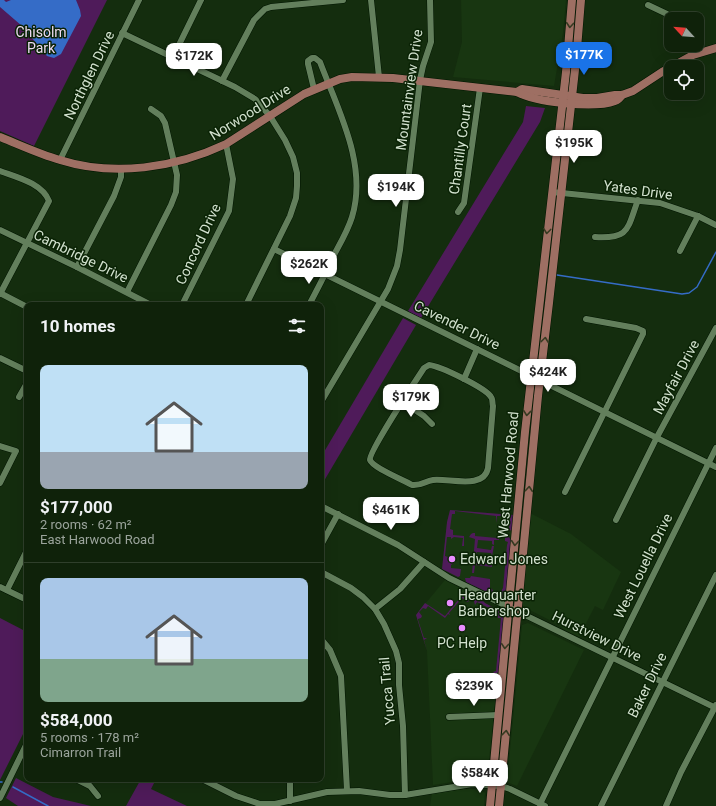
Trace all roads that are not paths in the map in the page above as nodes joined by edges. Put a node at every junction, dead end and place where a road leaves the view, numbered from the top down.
1 (139, 0) edge
2 (201, 0) edge
3 (344, 0) edge
4 (371, 0) edge
5 (430, 0) edge
6 (572, 0) edge
7 (581, 0) edge
8 (648, 5) dead end
9 (664, 13) edge
10 (122, 33) junction
11 (716, 48) edge
12 (692, 52) edge
13 (693, 55) junction
14 (173, 57) junction
15 (379, 77) junction
16 (420, 80) junction
17 (222, 81) junction
18 (328, 83) junction
19 (480, 88) junction
20 (314, 89) junction
21 (567, 99) junction
22 (151, 109) dead end
23 (270, 116) junction
24 (0, 137) edge
25 (226, 144) junction
26 (60, 160) junction
27 (174, 163) junction
28 (121, 168) junction
29 (0, 171) edge
30 (552, 192) junction
31 (561, 193) junction
32 (638, 200) junction
33 (458, 212) dead end
34 (698, 216) junction
35 (716, 226) edge
36 (0, 230) edge
37 (595, 237) dead end
38 (25, 243) junction
39 (274, 249) junction
40 (680, 252) dead end
41 (77, 267) junction
42 (325, 274) junction
43 (127, 292) junction
44 (0, 294) edge
45 (381, 301) junction
46 (145, 302) edge
47 (183, 302) edge
48 (248, 302) edge
49 (311, 302) edge
50 (24, 306) edge
51 (586, 319) dead end
52 (716, 328) edge
53 (478, 349) junction
54 (0, 358) edge
55 (24, 370) edge
56 (532, 375) junction
57 (464, 379) junction
58 (540, 379) junction
59 (24, 389) edge
60 (324, 397) edge
61 (19, 398) dead end
62 (402, 402) junction
63 (606, 412) junction
64 (432, 424) dead end
65 (657, 437) junction
66 (0, 446) edge
67 (716, 448) edge
68 (708, 463) junction
69 (716, 467) edge
70 (0, 483) edge
71 (565, 492) dead end
72 (324, 507) edge
73 (338, 514) junction
74 (616, 520) dead end
75 (324, 540) edge
76 (24, 556) edge
77 (424, 562) junction
78 (324, 574) edge
79 (716, 575) edge
80 (0, 587) edge
81 (7, 590) junction
82 (24, 598) edge
83 (509, 607) junction
84 (374, 609) junction
85 (518, 611) junction
86 (324, 643) edge
87 (612, 657) junction
88 (662, 682) junction
89 (716, 707) edge
90 (498, 715) junction
91 (450, 716) dead end
92 (24, 755) edge
93 (82, 782) edge
94 (208, 782) edge
95 (290, 782) edge
96 (491, 784) junction
97 (501, 786) junction
98 (347, 790) junction
99 (405, 794) junction
100 (98, 796) dead end
101 (0, 798) edge
102 (290, 801) junction
103 (542, 805) edge
104 (490, 806) edge
105 (499, 806) edge
106 (601, 806) edge
107 (666, 806) edge

1 - 10 street, Northglen Drive
2 - 14 street
3 - 17 street
4 - 15 street
5 - 16 street, Mountainview Drive
6 -> 21 main road
7 - 21 main road
8 - 9 street
10 - 14 street
10 - 26 street, Northglen Drive
11 - 13 main road, Norwood Drive
12 - 13 street
13 - 21 main road, Norwood Drive
14 - 17 street
15 - 16 main road, Norwood Drive
15 - 18 main road, Norwood Drive
16 - 19 main road, Norwood Drive
16 - 45 street, Mountainview Drive
17 - 23 street
18 - 20 main road, Norwood Drive
18 - 20 street
18 - 42 street
19 - 21 main road, Norwood Drive
19 - 33 street, Chantilly Court
20 - 23 main road, Norwood Drive
21 - 30 main road, West Harwood Road
21 - 31 main road, West Harwood Road
22 - 27 street
23 - 25 main road, Norwood Drive
23 - 39 street
24 - 26 main road, Norwood Drive
25 - 27 main road, Norwood Drive
25 - 47 street, Concord Drive
26 - 28 main road, Norwood Drive
27 - 28 main road, Norwood Drive
27 - 43 street
28 - 41 street
29 - 38 street
30 - 31 street, Yates Drive
30 -> 56 main road, West Harwood Road
31 - 32 street, Yates Drive
58 -> 31 main road, West Harwood Road
32 - 34 street, Yates Drive
32 - 37 street
34 - 35 street, Yates Drive
34 - 40 street
36 - 38 street, Cambridge Drive
38 - 41 street, Cambridge Drive
38 - 44 street
39 - 42 street, Cavender Drive
39 - 48 street
41 - 43 street, Cambridge Drive
42 - 45 street, Cavender Drive
42 - 49 street
43 - 46 street, Cambridge Drive
44 - 50 street
45 - 53 street, Cavender Drive
45 - 60 street, Mountainview Drive
51 - 63 street
52 - 65 street, Mayfair Drive
53 - 56 street, Cavender Drive
53 - 57 street
54 - 55 street
56 - 58 street, Cavender Drive
56 -> 83 main road, West Harwood Road
57 - 62 street
57 - 62 street
58 - 63 street, Cavender Drive
85 -> 58 main road, West Harwood Road
59 - 61 street
62 - 64 street
63 - 65 street, Cavender Drive
63 - 71 street
65 - 68 street, Cavender Drive
65 - 74 street, Mayfair Drive
66 - 70 street
67 - 68 street, West Louella Drive
68 - 69 street, Cavender Drive
68 - 87 street, West Louella Drive
72 - 73 street, Hurstview Drive
73 - 75 street
73 - 77 street, Hurstview Drive
76 - 81 street
77 - 83 street, Hurstview Drive
77 - 84 street
78 - 84 street, Yucca Trail
79 - 88 street, Baker Drive
80 - 81 street
81 - 82 street
83 - 85 street, Hurstview Drive
83 -> 90 main road, West Harwood Road
84 - 99 street, Yucca Trail
85 - 87 street, Hurstview Drive
97 -> 85 main road, West Harwood Road
86 - 98 street
87 - 88 street, Hurstview Drive
87 - 103 street, West Louella Drive
88 - 89 street, Hurstview Drive
88 - 106 street, Baker Drive
89 - 107 street
90 - 91 street
90 - 96 main road, West Harwood Road
92 - 101 street
93 - 100 street
94 - 102 street
95 - 102 street
96 - 97 street
96 - 99 street
96 - 104 main road, West Harwood Road
97 - 103 street
97 - 105 main road, West Harwood Road
98 - 99 street
98 - 102 street

